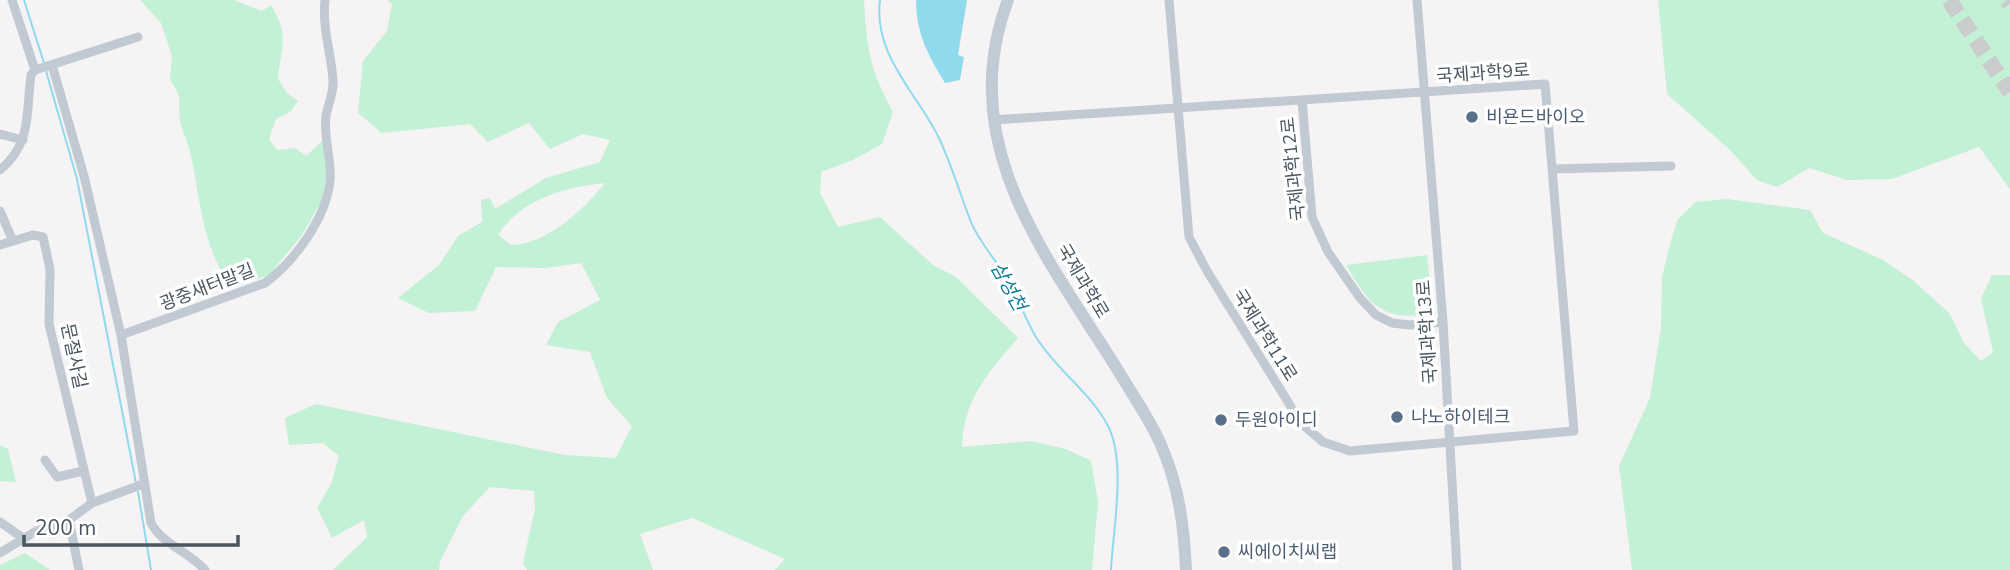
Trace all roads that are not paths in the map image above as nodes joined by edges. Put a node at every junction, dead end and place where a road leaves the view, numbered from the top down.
1 (12, 0) edge
2 (325, 0) edge
3 (1008, 0) edge
4 (1169, 0) edge
5 (1417, 0) edge
6 (138, 37) dead end
7 (50, 66) junction
8 (37, 70) junction
9 (1424, 92) junction
10 (1301, 100) junction
11 (1178, 108) junction
12 (993, 120) junction
13 (0, 134) edge
14 (23, 140) junction
15 (1671, 166) dead end
16 (1552, 169) junction
17 (0, 170) edge
18 (0, 211) edge
19 (12, 239) junction
20 (0, 245) edge
21 (1443, 322) junction
22 (121, 335) junction
23 (1451, 444) junction
24 (45, 460) dead end
25 (83, 471) junction
26 (143, 484) junction
27 (93, 503) junction
28 (0, 522) edge
29 (70, 526) junction
30 (23, 538) junction
31 (0, 553) edge
32 (79, 570) edge
33 (205, 570) edge
34 (1186, 570) edge
35 (1457, 570) edge

1 - 8 street
2 - 22 street, 광중새터말길
3 - 12 street, 국제과학로
4 - 11 street, 국제과학11로
5 - 9 street, 국제과학13로
6 - 7 street
7 - 8 street
7 - 22 street
8 - 14 street
9 - 10 street, 국제과학9로
9 - 16 street, 국제과학9로
9 - 21 street, 국제과학13로
10 - 11 street, 국제과학9로
10 - 21 street, 국제과학12로
11 - 12 street, 국제과학9로
11 - 23 street, 국제과학11로
12 - 34 street, 국제과학로
13 - 14 street
14 - 17 street
15 - 16 street
16 - 23 street, 국제과학9로
18 - 19 street
19 - 20 street, 문절사길
19 - 25 street, 문절사길
21 - 23 street, 국제과학13로
22 - 26 street
23 - 35 street, 국제과학13로
24 - 25 street
25 - 27 street, 문절사길
26 - 27 street
26 - 33 street
27 - 29 street
28 - 30 street
29 - 30 street
29 - 32 street
30 - 31 street

